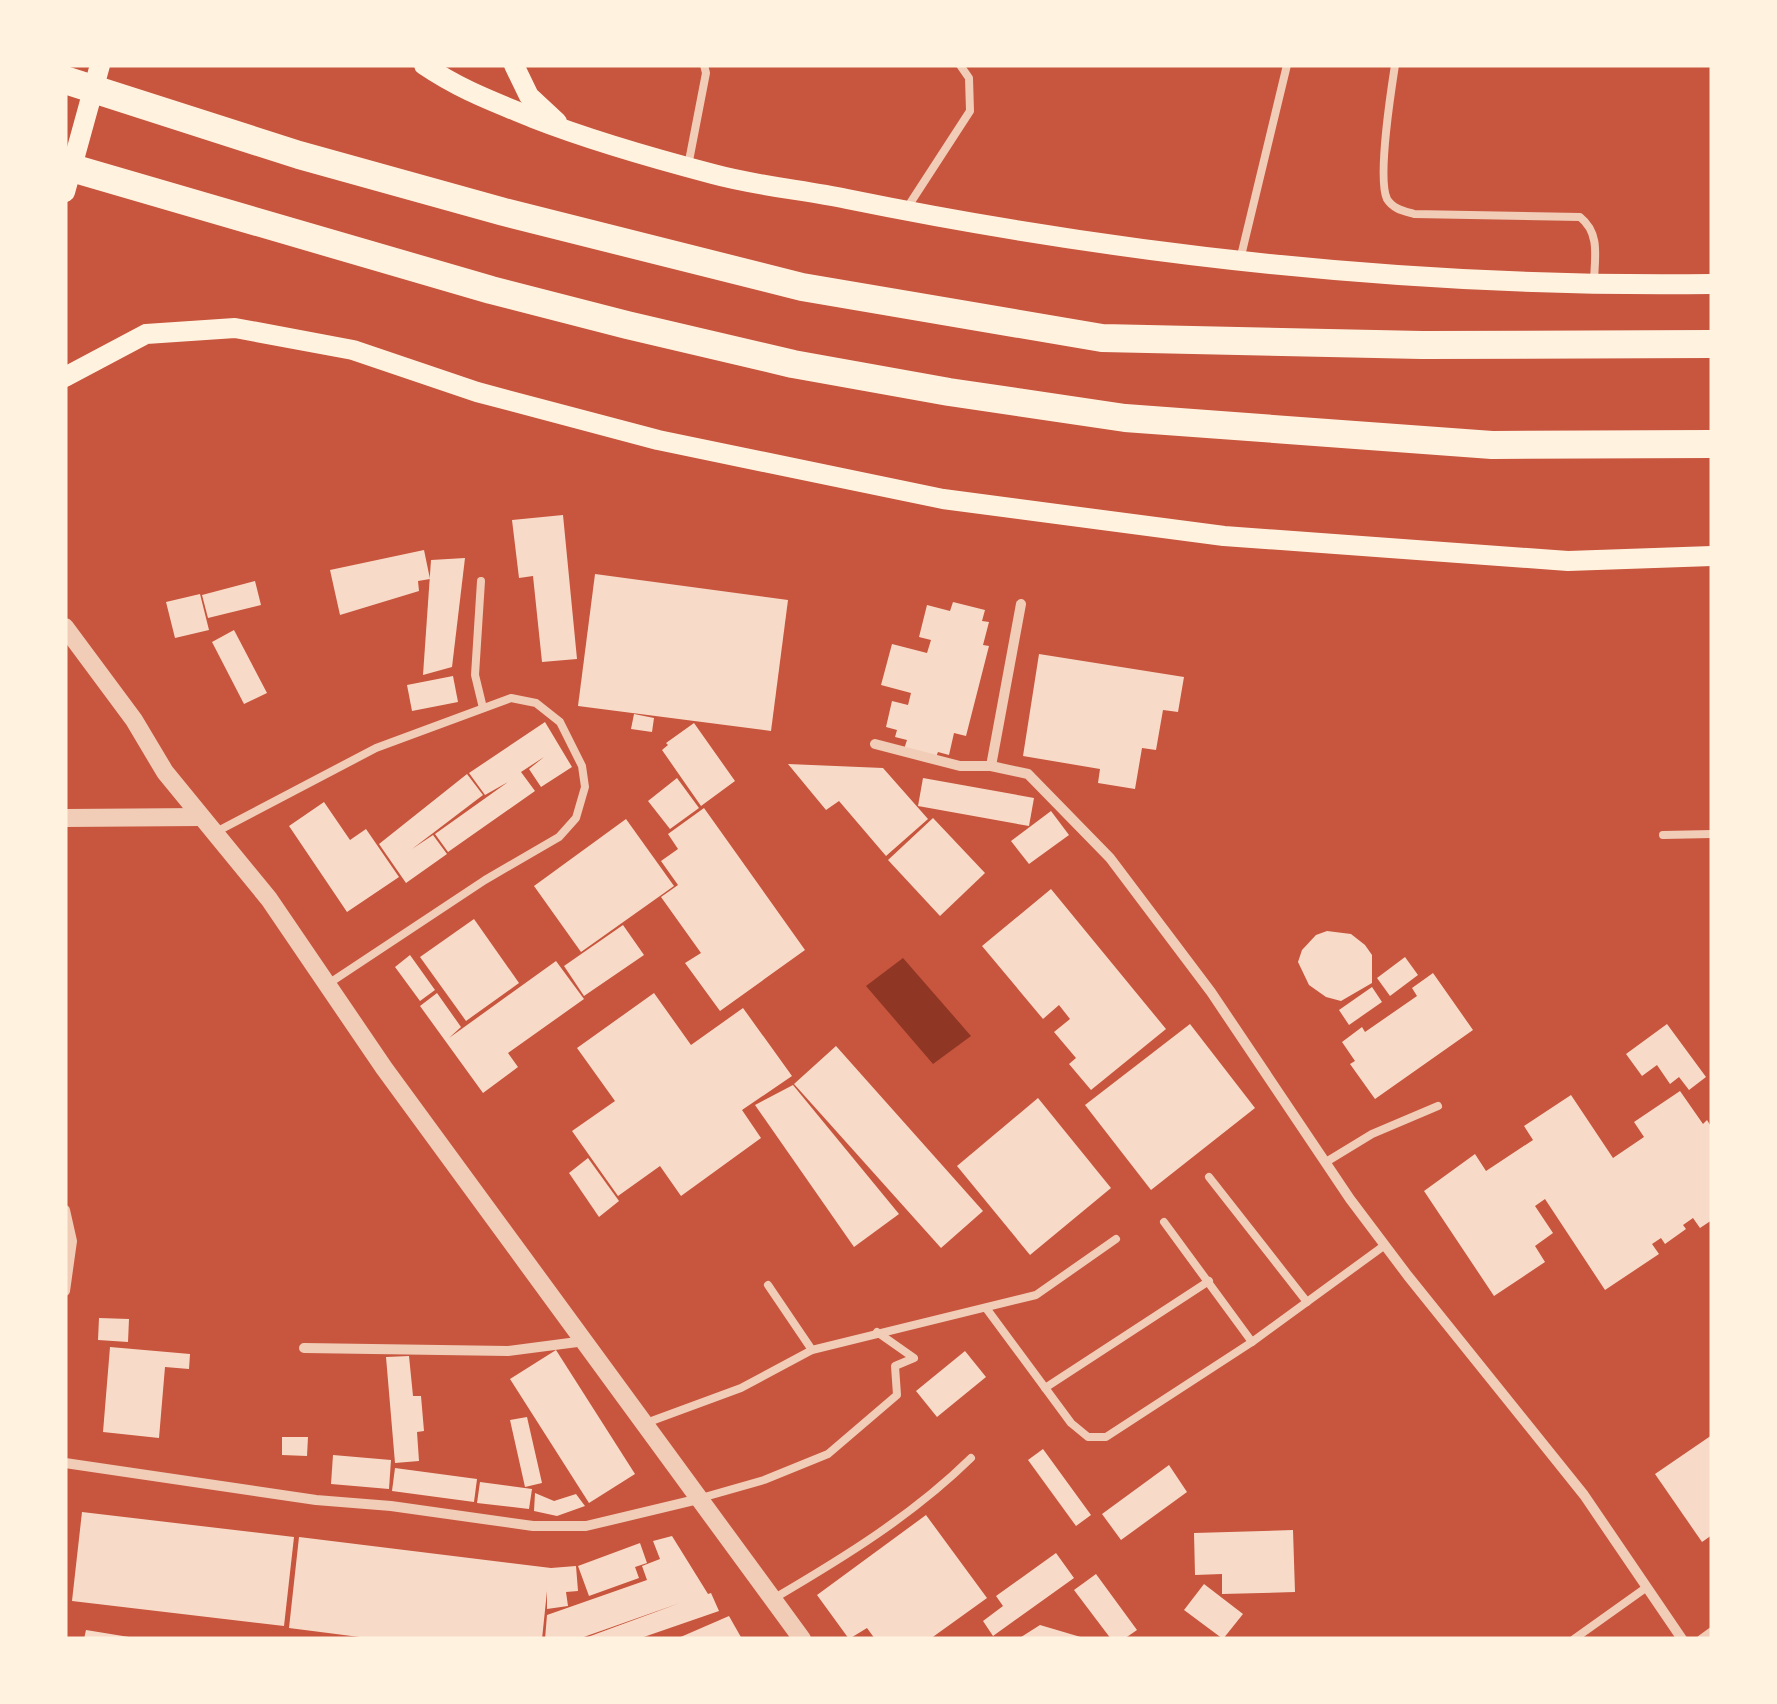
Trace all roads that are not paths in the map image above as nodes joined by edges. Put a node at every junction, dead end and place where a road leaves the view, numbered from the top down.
1 (100, 65) edge
2 (424, 65) edge
3 (514, 65) edge
4 (704, 65) edge
5 (960, 65) edge
6 (1287, 65) edge
7 (1395, 65) edge
8 (65, 80) edge
9 (570, 132) junction
10 (65, 166) edge
11 (688, 166) junction
12 (65, 192) edge
13 (904, 212) junction
14 (1240, 260) junction
15 (1594, 284) junction
16 (1712, 284) edge
17 (1712, 344) edge
18 (65, 377) edge
19 (1712, 444) edge
20 (1712, 556) edge
21 (481, 581) dead end
22 (1020, 604) dead end
23 (65, 628) edge
24 (483, 708) junction
25 (875, 744) dead end
26 (991, 766) junction
27 (202, 817) junction
28 (65, 818) edge
29 (214, 833) junction
30 (1712, 834) edge
31 (1663, 836) dead end
32 (328, 984) junction
33 (1438, 1106) dead end
34 (1326, 1162) junction
35 (1209, 1177) dead end
36 (65, 1211) edge
37 (1164, 1222) dead end
38 (1116, 1239) dead end
39 (1385, 1245) junction
40 (1209, 1280) junction
41 (768, 1284) dead end
42 (65, 1291) edge
43 (1307, 1302) junction
44 (986, 1308) junction
45 (877, 1332) junction
46 (586, 1341) junction
47 (1252, 1342) junction
48 (304, 1348) dead end
49 (812, 1350) junction
50 (1045, 1388) junction
51 (646, 1424) junction
52 (971, 1458) dead end
53 (65, 1463) edge
54 (700, 1499) junction
55 (1647, 1588) junction
56 (773, 1599) junction
57 (1712, 1631) edge
58 (802, 1639) edge
59 (1574, 1639) edge
60 (1682, 1639) edge
61 (1701, 1639) edge

1 - 12 main road
2 - 9 main road
3 - 9 main road
4 - 11 lane
5 - 13 lane
6 - 14 lane
7 - 15 lane
8 - 17 highway
9 - 11 main road
10 - 19 highway
11 - 13 main road
13 - 14 main road
14 - 15 main road
15 - 16 main road
18 - 20 main road
21 - 24 lane
22 - 26 street
23 - 27 street
24 - 29 lane
24 - 32 lane
25 - 26 street
26 - 34 street
27 - 28 street
27 - 29 street
29 - 32 street
30 - 31 lane
32 - 46 street
33 - 34 lane
34 - 39 street
35 - 43 lane
36 - 42 street
37 - 40 lane
38 - 44 lane
39 - 43 lane
39 - 55 street
40 - 47 lane
40 - 50 lane
41 - 49 lane
43 - 47 lane
44 - 45 lane
44 - 50 lane
45 - 49 lane
45 - 54 lane
46 - 48 street
46 - 51 street
47 - 50 lane
49 - 51 lane
51 - 54 street
52 - 56 lane
53 - 54 street
54 - 56 street
55 - 59 lane
55 - 60 street
56 - 58 street
57 - 61 lane

